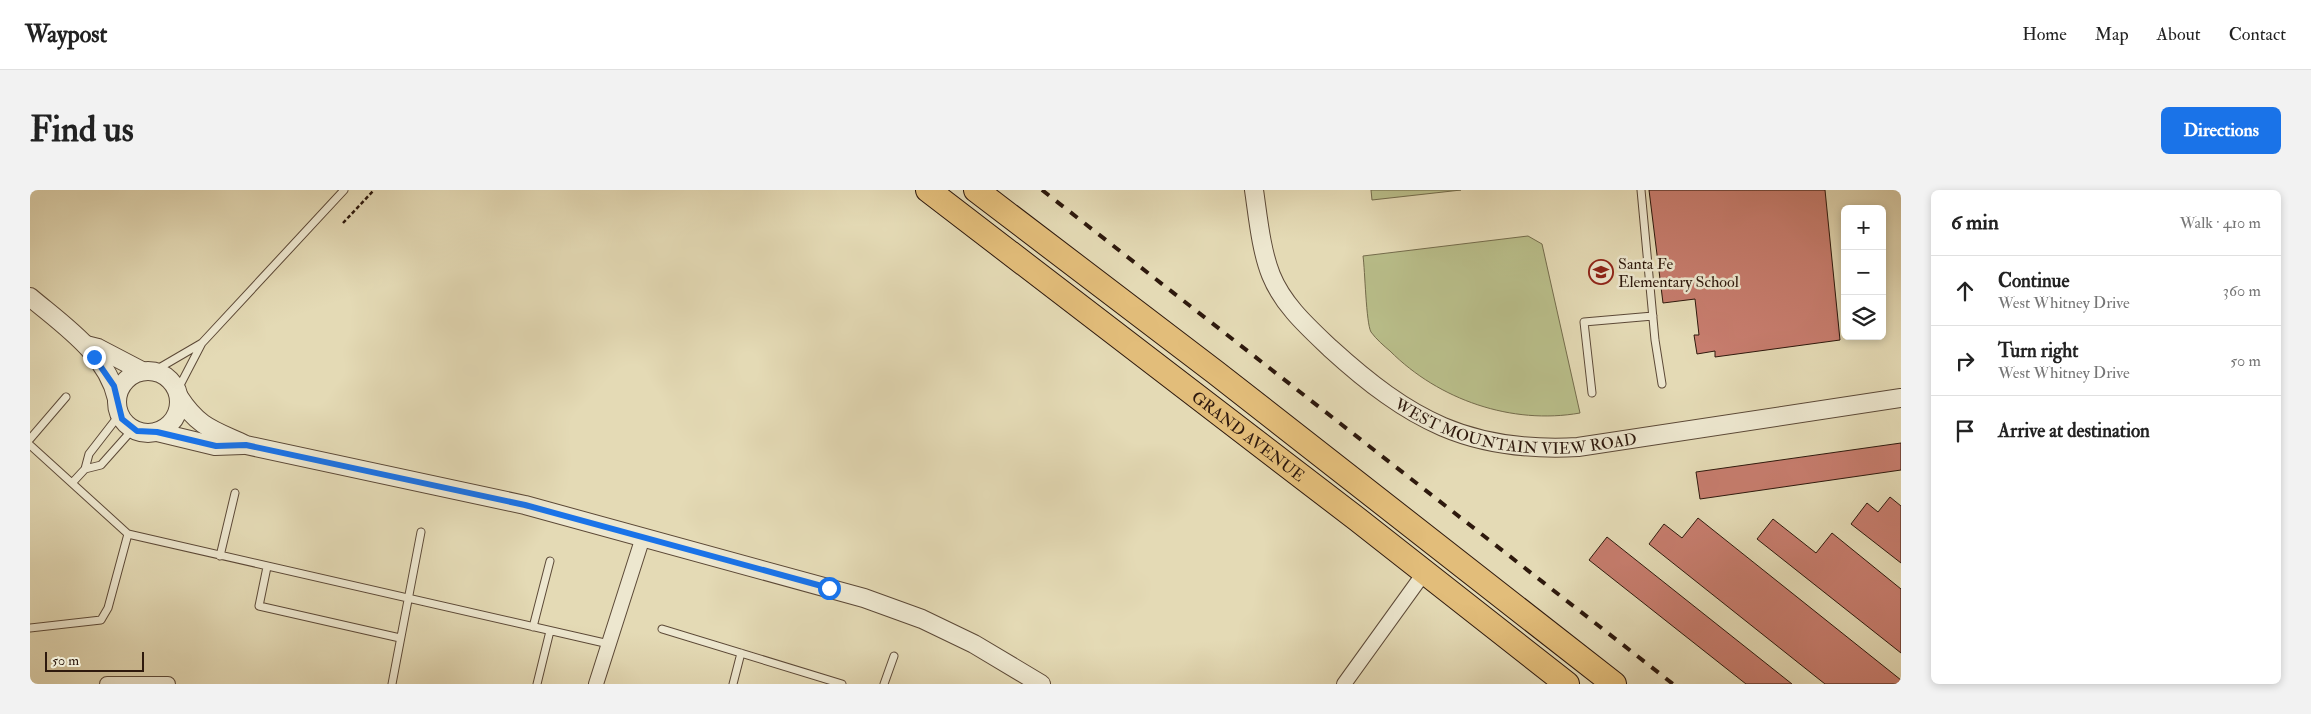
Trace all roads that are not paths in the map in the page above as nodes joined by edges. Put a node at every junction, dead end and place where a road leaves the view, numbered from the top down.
1 (344, 190) edge
2 (928, 190) edge
3 (976, 190) edge
4 (1641, 190) edge
5 (1254, 191) edge
6 (30, 297) edge
7 (1653, 316) junction
8 (202, 343) junction
9 (86, 345) junction
10 (148, 371) junction
11 (1662, 384) dead end
12 (1592, 392) dead end
13 (178, 394) junction
14 (66, 398) dead end
15 (1901, 398) edge
16 (118, 407) junction
17 (133, 428) junction
18 (157, 432) junction
19 (30, 439) edge
20 (30, 445) edge
21 (246, 445) junction
22 (85, 469) junction
23 (72, 482) junction
24 (235, 493) dead end
25 (421, 532) dead end
26 (128, 534) junction
27 (643, 538) junction
28 (220, 556) junction
29 (550, 561) dead end
30 (267, 567) junction
31 (1424, 573) junction
32 (407, 599) junction
33 (533, 627) junction
34 (30, 628) edge
35 (662, 629) dead end
36 (550, 631) junction
37 (400, 638) junction
38 (609, 644) junction
39 (741, 653) junction
40 (894, 656) dead end
41 (107, 684) edge
42 (168, 684) edge
43 (392, 684) edge
44 (538, 684) edge
45 (596, 684) edge
46 (733, 684) edge
47 (842, 684) edge
48 (884, 684) edge
49 (1040, 684) edge
50 (1344, 684) edge
51 (1567, 684) edge
52 (1614, 684) edge

1 - 8 lane
2 - 31 highway, GRAND AVENUE
3 - 52 highway, GRAND AVENUE
4 - 7 lane
5 - 15 street, WEST MOUNTAIN VIEW ROAD
6 - 9 street
7 - 11 lane
7 - 12 lane
8 - 10 lane
8 - 13 lane
9 - 10 street
9 - 16 street
10 - 13 street
10 - 16 street
13 - 18 street
13 - 21 street
14 - 19 lane
16 - 17 street
16 - 22 lane
17 - 18 street
17 - 22 lane
18 - 21 street
20 - 23 lane
21 - 27 street
22 - 23 lane
23 - 26 lane
24 - 28 lane
25 - 32 lane
26 - 28 lane
26 - 34 lane
27 - 38 street
27 - 49 street
28 - 30 lane
29 - 33 lane
30 - 32 lane
30 - 37 lane
31 - 50 street
31 - 51 highway, GRAND AVENUE
32 - 33 lane
32 - 37 lane
33 - 36 lane
35 - 39 lane
36 - 38 lane
36 - 44 lane
37 - 43 lane
38 - 45 street
39 - 46 lane
39 - 47 lane
40 - 48 lane
41 - 42 street

